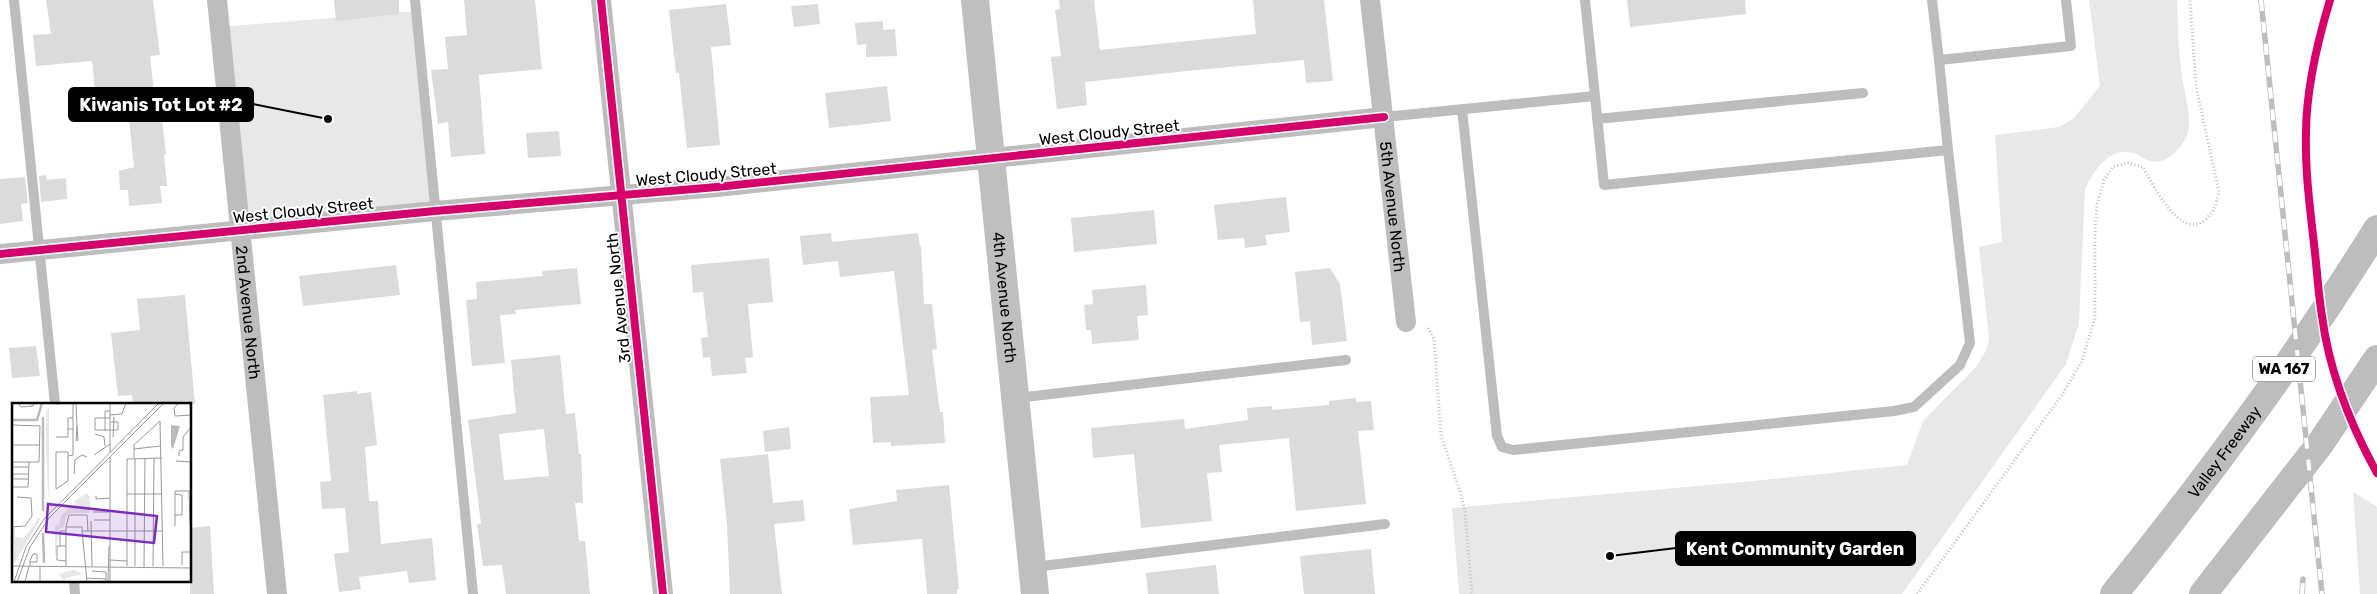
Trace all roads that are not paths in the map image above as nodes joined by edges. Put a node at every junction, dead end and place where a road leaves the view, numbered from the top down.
1 (14, 0) edge
2 (217, 0) edge
3 (416, 0) edge
4 (601, 0) edge
5 (975, 0) edge
6 (1370, 0) edge
7 (1585, 0) edge
8 (1932, 0) edge
9 (2066, 0) edge
10 (1939, 60) junction
11 (1862, 93) dead end
12 (1595, 96) junction
13 (1462, 109) junction
14 (1384, 117) junction
15 (1597, 119) junction
16 (1948, 150) junction
17 (990, 159) junction
18 (621, 196) junction
19 (435, 211) junction
20 (2377, 229) edge
21 (240, 230) junction
22 (39, 250) junction
23 (0, 254) edge
24 (1406, 322) road end
25 (2377, 359) edge
26 (1346, 360) dead end
27 (1015, 398) junction
28 (55, 403) edge
29 (1385, 524) dead end
30 (1032, 568) junction
31 (277, 594) edge
32 (473, 594) edge
33 (663, 594) edge
34 (1035, 594) edge
35 (2114, 594) edge
36 (2203, 594) edge

1 - 22 lane
2 - 21 street, 2nd Avenue North
3 - 19 lane
4 - 18 street, 3rd Avenue North
5 - 17 street, 4th Avenue North
6 - 14 street, 5th Avenue North
7 - 12 lane
8 - 10 lane
9 - 10 lane
10 - 16 lane
11 - 15 lane
12 - 13 lane
12 - 15 lane
13 - 14 lane
13 - 16 lane
14 - 17 street, West Cloudy Street
14 - 24 street, 5th Avenue North
15 - 16 lane
17 - 18 street, West Cloudy Street
17 - 27 street, 4th Avenue North
18 - 19 street, West Cloudy Street
18 - 33 street, 3rd Avenue North
19 - 21 street, West Cloudy Street
19 - 32 lane
20 - 35 highway, Valley Freeway / WA 167
21 - 22 street, West Cloudy Street
21 - 31 street, 2nd Avenue North
22 - 23 street, West Cloudy Street
22 - 28 lane
25 - 36 highway
26 - 27 lane
27 - 30 street, 4th Avenue North
29 - 30 lane
30 - 34 street, 4th Avenue North

